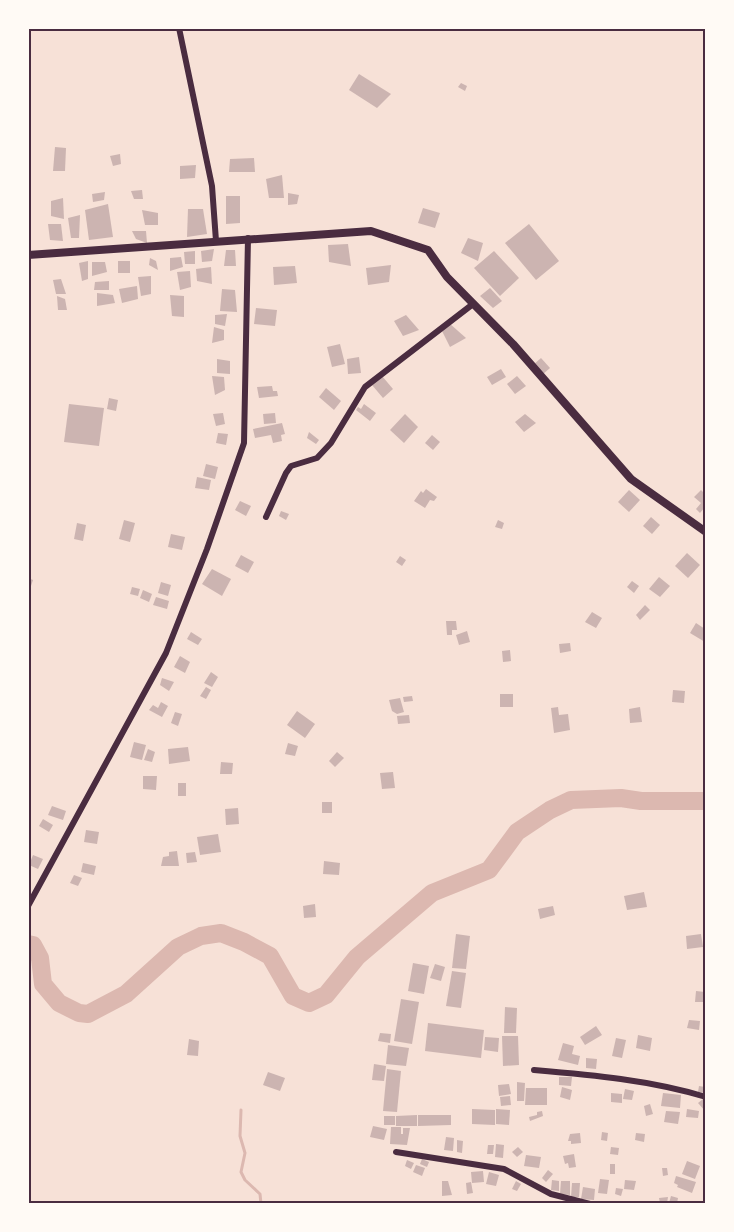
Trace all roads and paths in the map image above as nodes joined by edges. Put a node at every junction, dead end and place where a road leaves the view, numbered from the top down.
1 (179, 28) edge
2 (248, 238) junction
3 (216, 241) junction
4 (28, 255) edge
5 (473, 304) junction
6 (266, 517) dead end
7 (705, 532) edge
8 (28, 906) edge
9 (534, 1070) dead end
10 (705, 1097) edge
11 (396, 1152) dead end
12 (591, 1203) edge

1 - 3 street
2 - 3 main road
2 - 5 main road
2 - 8 street
3 - 4 main road
5 - 6 street
5 - 7 main road
9 - 10 street
11 - 12 street

